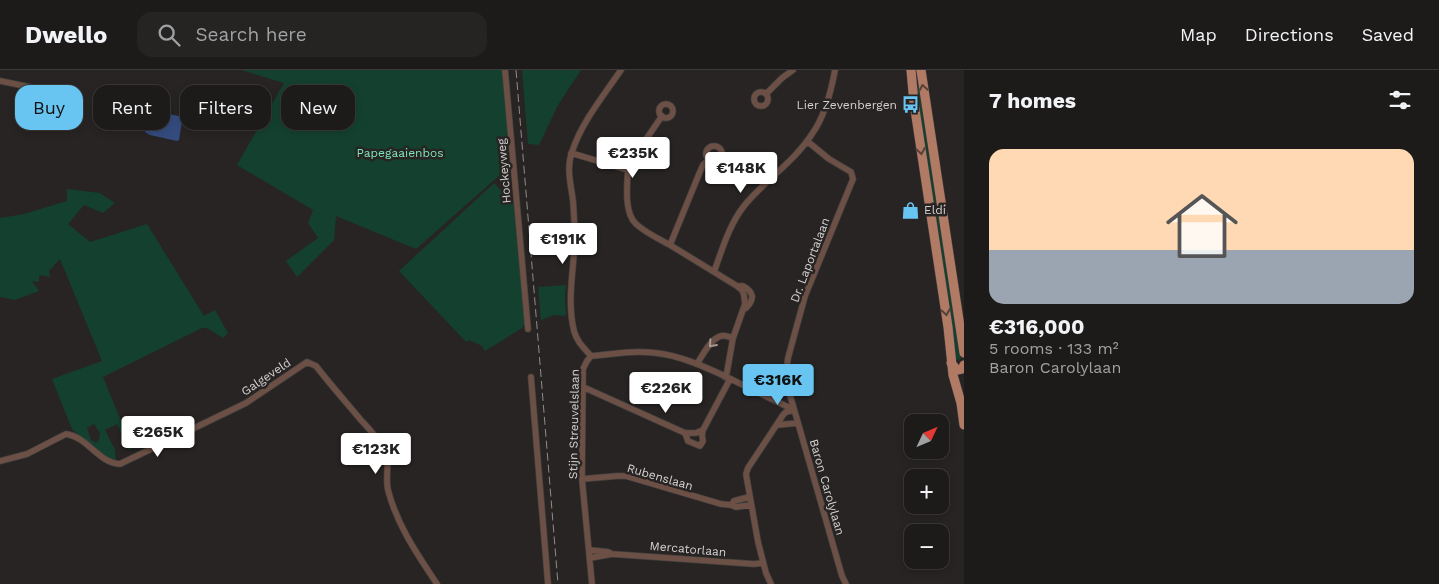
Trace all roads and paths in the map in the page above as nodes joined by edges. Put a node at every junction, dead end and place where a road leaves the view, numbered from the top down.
1 (505, 70) edge
2 (621, 70) edge
3 (793, 70) edge
4 (835, 70) edge
5 (921, 70) edge
6 (910, 71) edge
7 (0, 81) edge
8 (20, 85) edge
9 (766, 94) dead end
10 (662, 116) dead end
11 (807, 142) junction
12 (571, 153) junction
13 (709, 159) dead end
14 (628, 170) junction
15 (670, 246) junction
16 (714, 272) junction
17 (528, 329) dead end
18 (733, 338) junction
19 (964, 353) edge
20 (591, 356) junction
21 (951, 363) junction
22 (697, 364) junction
23 (964, 365) edge
24 (531, 377) dead end
25 (727, 378) junction
26 (583, 387) junction
27 (789, 392) junction
28 (781, 403) junction
29 (794, 410) junction
30 (798, 423) junction
31 (776, 425) junction
32 (964, 425) edge
33 (703, 430) junction
34 (685, 433) junction
35 (0, 461) edge
36 (582, 479) junction
37 (749, 497) junction
38 (731, 505) junction
39 (751, 505) junction
40 (589, 550) junction
41 (612, 554) junction
42 (590, 558) junction
43 (763, 562) junction
44 (437, 584) edge
45 (548, 584) edge
46 (592, 584) edge
47 (771, 584) edge
48 (845, 584) edge

1 - 17 street, Hockeyweg
2 - 12 street, Stijn Streuvelslaan
3 - 9 street
4 - 11 street
19 -> 5 main road
6 -> 21 main road
7 - 8 street
10 - 14 street
11 - 16 street
11 - 27 street, Dr. Laportalaan
12 - 14 street
12 - 20 street, Stijn Streuvelslaan
13 - 15 street
14 - 15 street
15 - 16 street
16 - 18 street
18 -> 22 street
18 - 25 street
20 - 22 street
20 - 26 street, Stijn Streuvelslaan
21 - 23 main road
21 - 32 main road
22 - 25 street
24 - 45 street
25 - 28 street
25 - 33 street
26 - 34 street
26 - 36 street, Stijn Streuvelslaan
27 - 28 street
27 - 29 street, Dr. Laportalaan
28 - 29 street
29 - 30 street, Baron Carolylaan
29 - 31 street
30 - 31 street
30 - 48 street, Baron Carolylaan
31 - 37 street
33 - 34 street
33 - 34 street
35 - 44 street, Galgeveld
36 - 38 street, Rubenslaan
36 - 40 street, Stijn Streuvelslaan
37 - 38 street
37 - 39 street
38 - 39 street, Rubenslaan
39 - 43 street
40 - 41 street, Mercatorlaan
40 - 42 street, Stijn Streuvelslaan
41 - 42 street, Mercatorlaan
41 - 43 street, Mercatorlaan
42 - 46 street, Stijn Streuvelslaan
43 - 47 street

